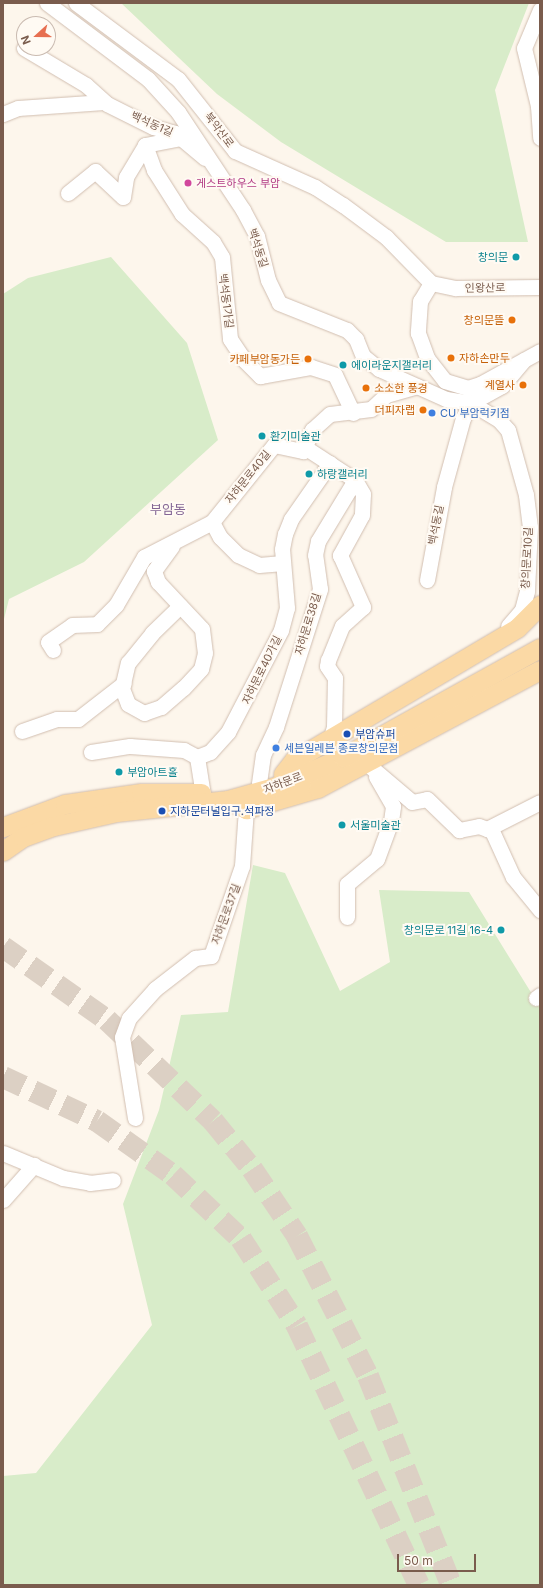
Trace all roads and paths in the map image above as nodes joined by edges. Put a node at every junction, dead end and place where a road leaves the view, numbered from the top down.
1 (47, 3) edge
2 (76, 3) edge
3 (540, 10) edge
4 (37, 56) edge
5 (104, 102) junction
6 (3, 114) edge
7 (539, 121) edge
8 (181, 138) junction
9 (540, 138) edge
10 (145, 145) junction
11 (215, 166) junction
12 (68, 193) dead end
13 (430, 283) junction
14 (540, 287) edge
15 (540, 351) edge
16 (524, 360) junction
17 (416, 386) junction
18 (471, 403) junction
19 (353, 413) junction
20 (306, 448) junction
21 (330, 463) junction
22 (355, 480) junction
23 (212, 522) junction
24 (182, 535) junction
25 (283, 563) junction
26 (427, 580) dead end
27 (540, 605) edge
28 (180, 606) junction
29 (540, 633) edge
30 (540, 648) edge
31 (53, 650) dead end
32 (540, 670) edge
33 (124, 683) junction
34 (22, 731) dead end
35 (336, 737) junction
36 (91, 752) dead end
37 (197, 757) junction
38 (369, 765) junction
39 (283, 774) junction
40 (259, 782) junction
41 (203, 792) junction
42 (228, 800) junction
43 (540, 802) edge
44 (246, 809) junction
45 (3, 827) edge
46 (488, 829) junction
47 (3, 850) edge
48 (540, 910) edge
49 (347, 916) dead end
50 (136, 1118) dead end
51 (3, 1153) edge
52 (34, 1165) junction
53 (113, 1180) dead end
54 (3, 1200) edge

1 - 11 street, 백석동길
2 - 13 street, 북악산로
3 - 7 street
4 - 5 street, 백석동1길
5 - 6 street, 백석동1길
5 - 8 street, 백석동1길
7 - 9 street
8 - 10 street
8 - 11 street, 백석동1길
10 - 12 street
10 - 19 street, 백석동1가길
11 - 17 street, 백석동길
13 - 14 street, 인왕산로
13 - 16 street
15 - 16 street
16 - 18 street
17 - 18 street, 백석동길
17 - 19 street
18 - 26 street, 백석동길
18 - 35 street, 창의문로10길
19 - 20 street
20 - 21 street
20 - 23 street, 자하문로40길
21 - 22 street
21 - 25 street, 자하문로40가길
22 - 35 street
22 - 40 street, 자하문로38길
23 - 24 street, 자하문로40길
23 - 25 street
24 - 28 street, 자하문로40길
24 - 31 street, 자하문로40길
25 - 37 street, 자하문로40가길
27 - 35 main road
28 - 33 street, 자하문로40길
28 - 33 street, 자하문로40길
29 - 39 main road, 자하문로
30 - 42 main road, 자하문로
32 - 38 main road
33 - 34 street
35 - 39 main road
36 - 37 street
37 - 41 street
38 - 44 main road
38 - 46 street
38 - 49 street
39 - 40 main road, 자하문로
40 - 41 main road, 자하문로
41 - 45 main road, 자하문로
42 - 44 main road
42 - 47 main road, 자하문로
43 - 46 street
44 - 50 street, 자하문로37길
46 - 48 street
51 - 52 street
52 - 53 street
52 - 54 street

